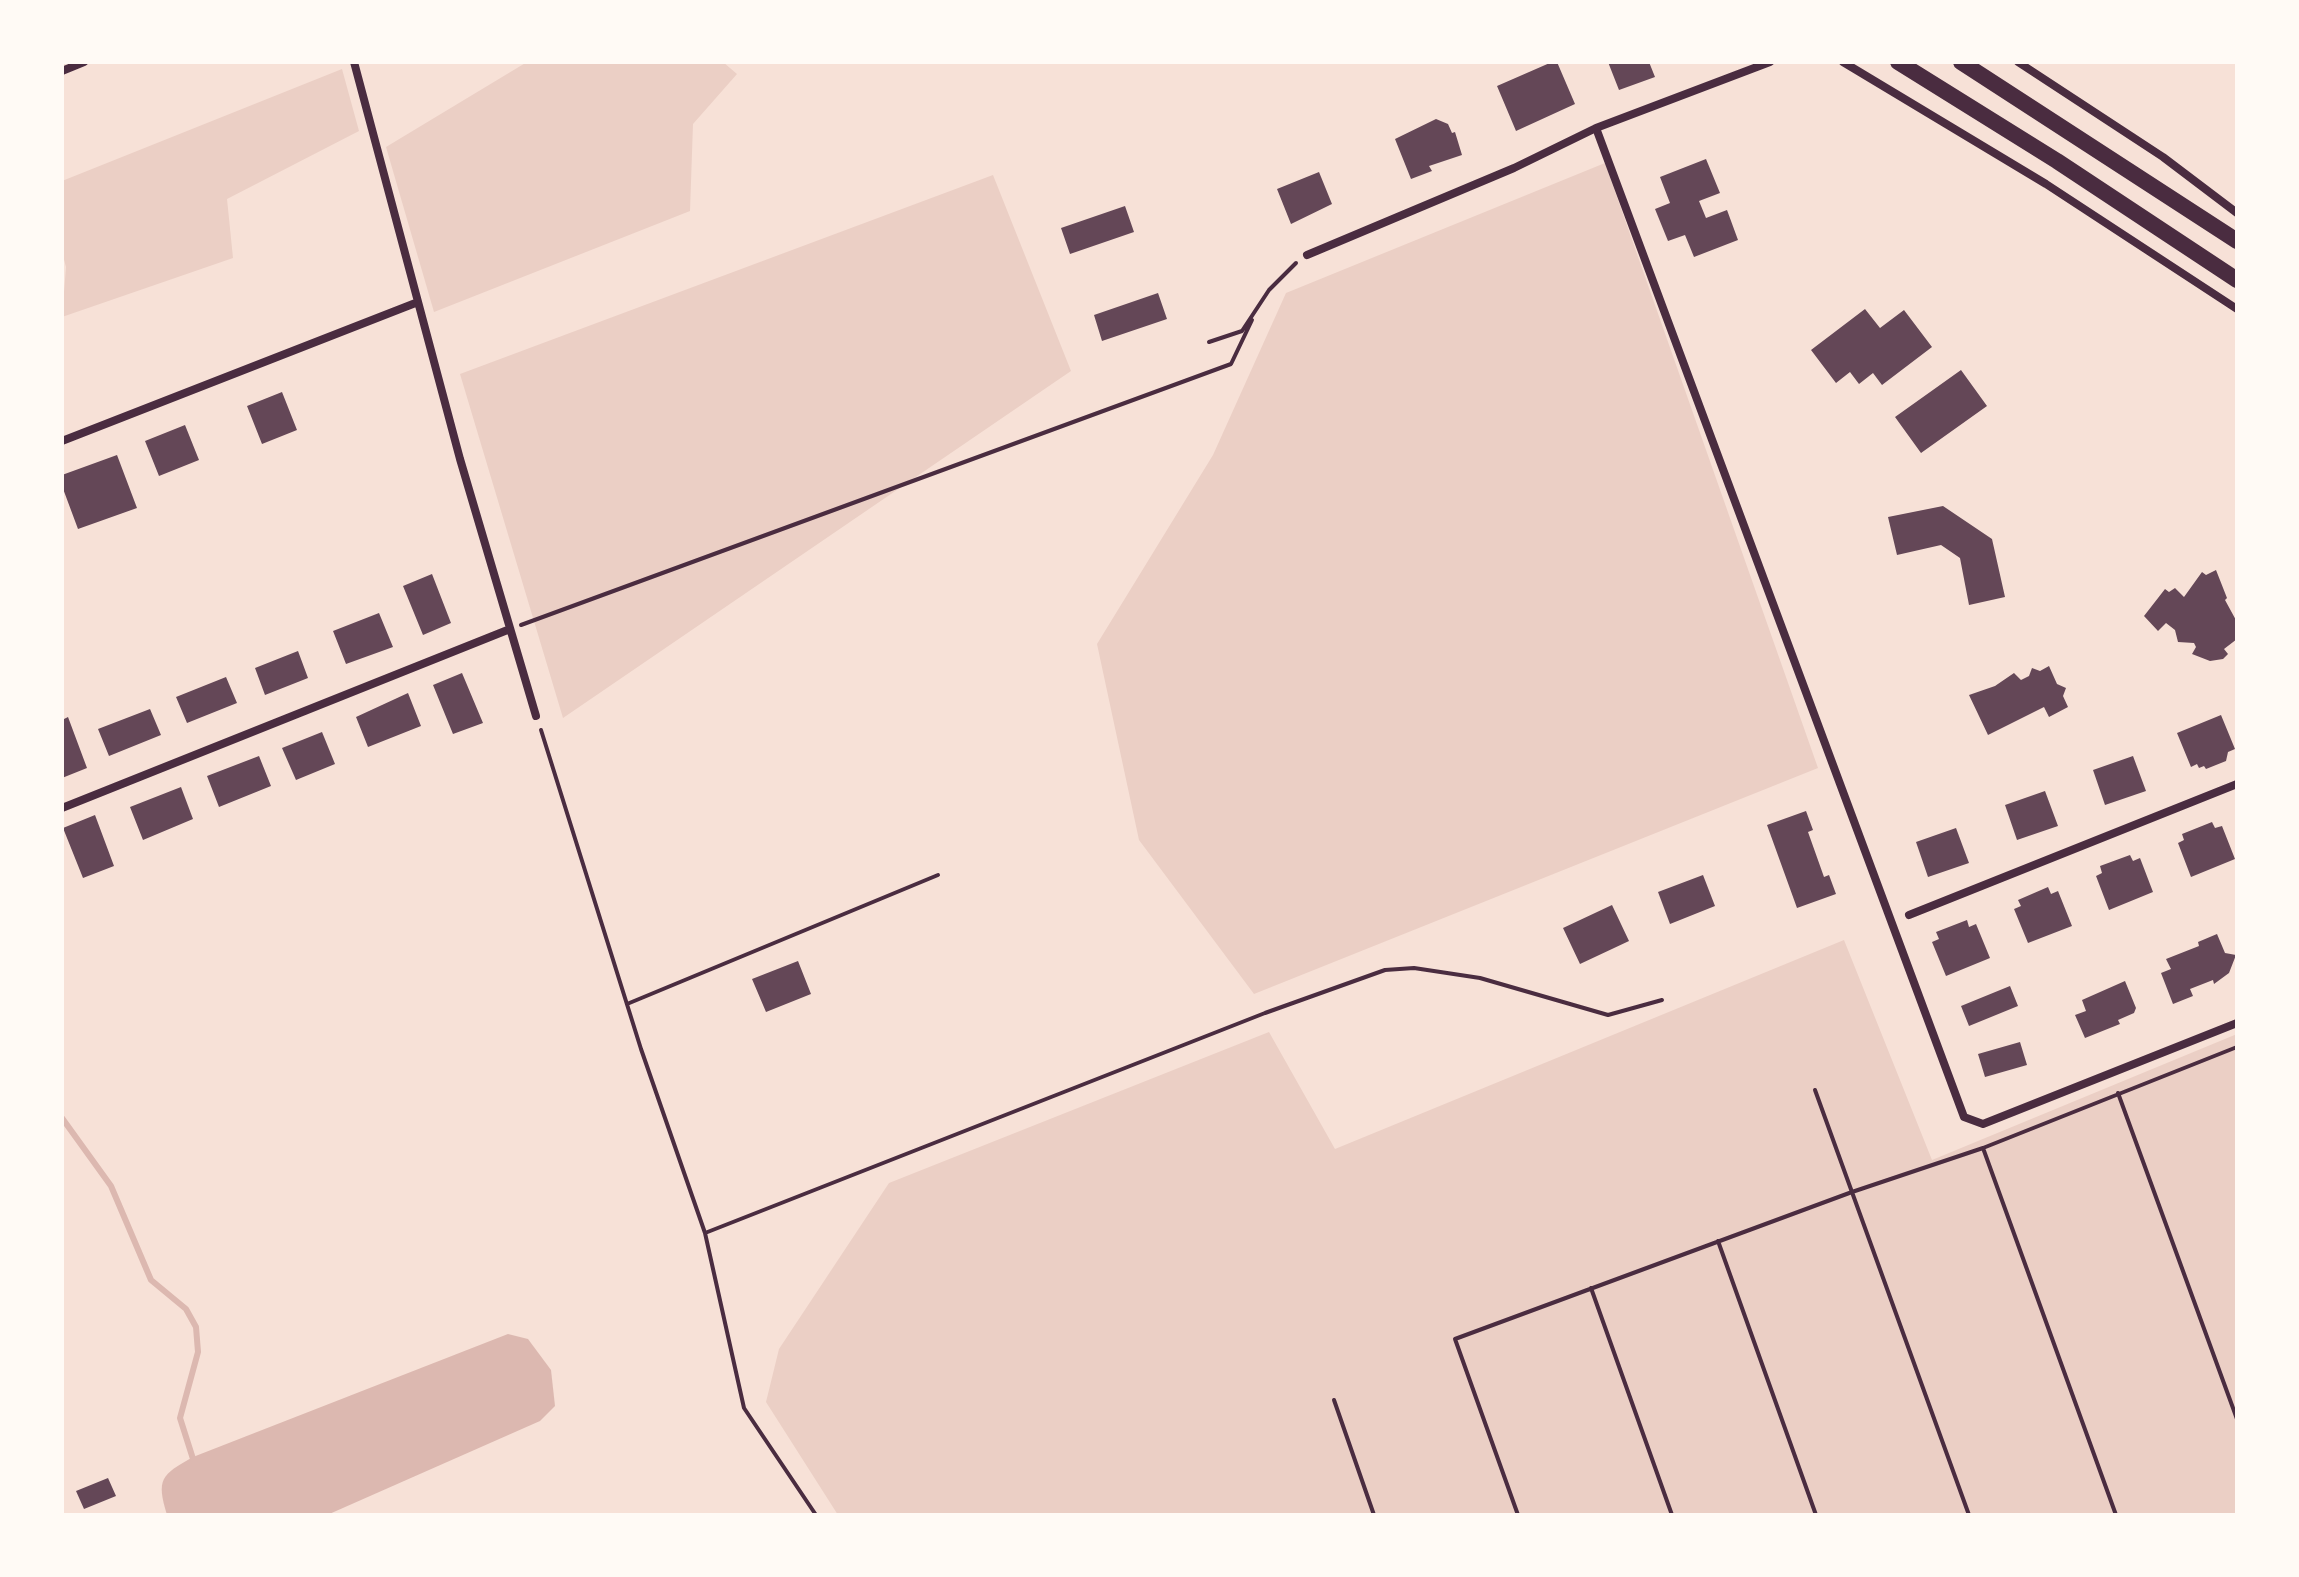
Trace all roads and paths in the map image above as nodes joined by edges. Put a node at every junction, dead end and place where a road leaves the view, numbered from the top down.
1 (84, 62) edge
2 (354, 62) edge
3 (1770, 62) edge
4 (1843, 62) edge
5 (1898, 62) edge
6 (1961, 62) edge
7 (2018, 62) edge
8 (62, 71) edge
9 (1596, 128) junction
10 (2237, 213) edge
11 (2237, 241) edge
12 (1307, 255) joint
13 (2237, 280) edge
14 (418, 302) junction
15 (2237, 309) edge
16 (1252, 320) junction
17 (1209, 342) dead end
18 (62, 441) edge
19 (510, 629) junction
20 (536, 716) joint
21 (2237, 784) edge
22 (62, 808) edge
23 (938, 875) dead end
24 (1909, 915) dead end
25 (1662, 1000) dead end
26 (627, 1004) junction
27 (2237, 1023) edge
28 (2237, 1047) edge
29 (1815, 1090) dead end
30 (2118, 1093) junction
31 (1983, 1148) junction
32 (1852, 1192) junction
33 (705, 1233) junction
34 (1718, 1241) junction
35 (1591, 1288) junction
36 (1334, 1400) dead end
37 (2237, 1419) edge
38 (816, 1515) edge
39 (1374, 1515) edge
40 (1518, 1515) edge
41 (1672, 1515) edge
42 (1816, 1515) edge
43 (1969, 1515) edge
44 (2116, 1515) edge

1 - 8 street
2 - 14 street
3 - 9 street
4 - 15 street
5 - 13 main road
6 - 11 main road
7 - 10 street
9 - 12 street
9 - 27 street
12 - 16 path
14 - 18 street
14 - 19 street
16 - 17 path
16 - 19 path
19 - 20 street
19 - 22 street
20 - 26 path
21 - 24 street
23 - 26 path
25 - 33 path
26 - 33 path
28 - 30 path
29 - 32 path
30 - 31 path
30 - 37 path
31 - 32 path
31 - 44 path
32 - 34 path
32 - 43 path
33 - 38 path
34 - 35 path
34 - 42 path
35 - 40 path
35 - 41 path
36 - 39 path

